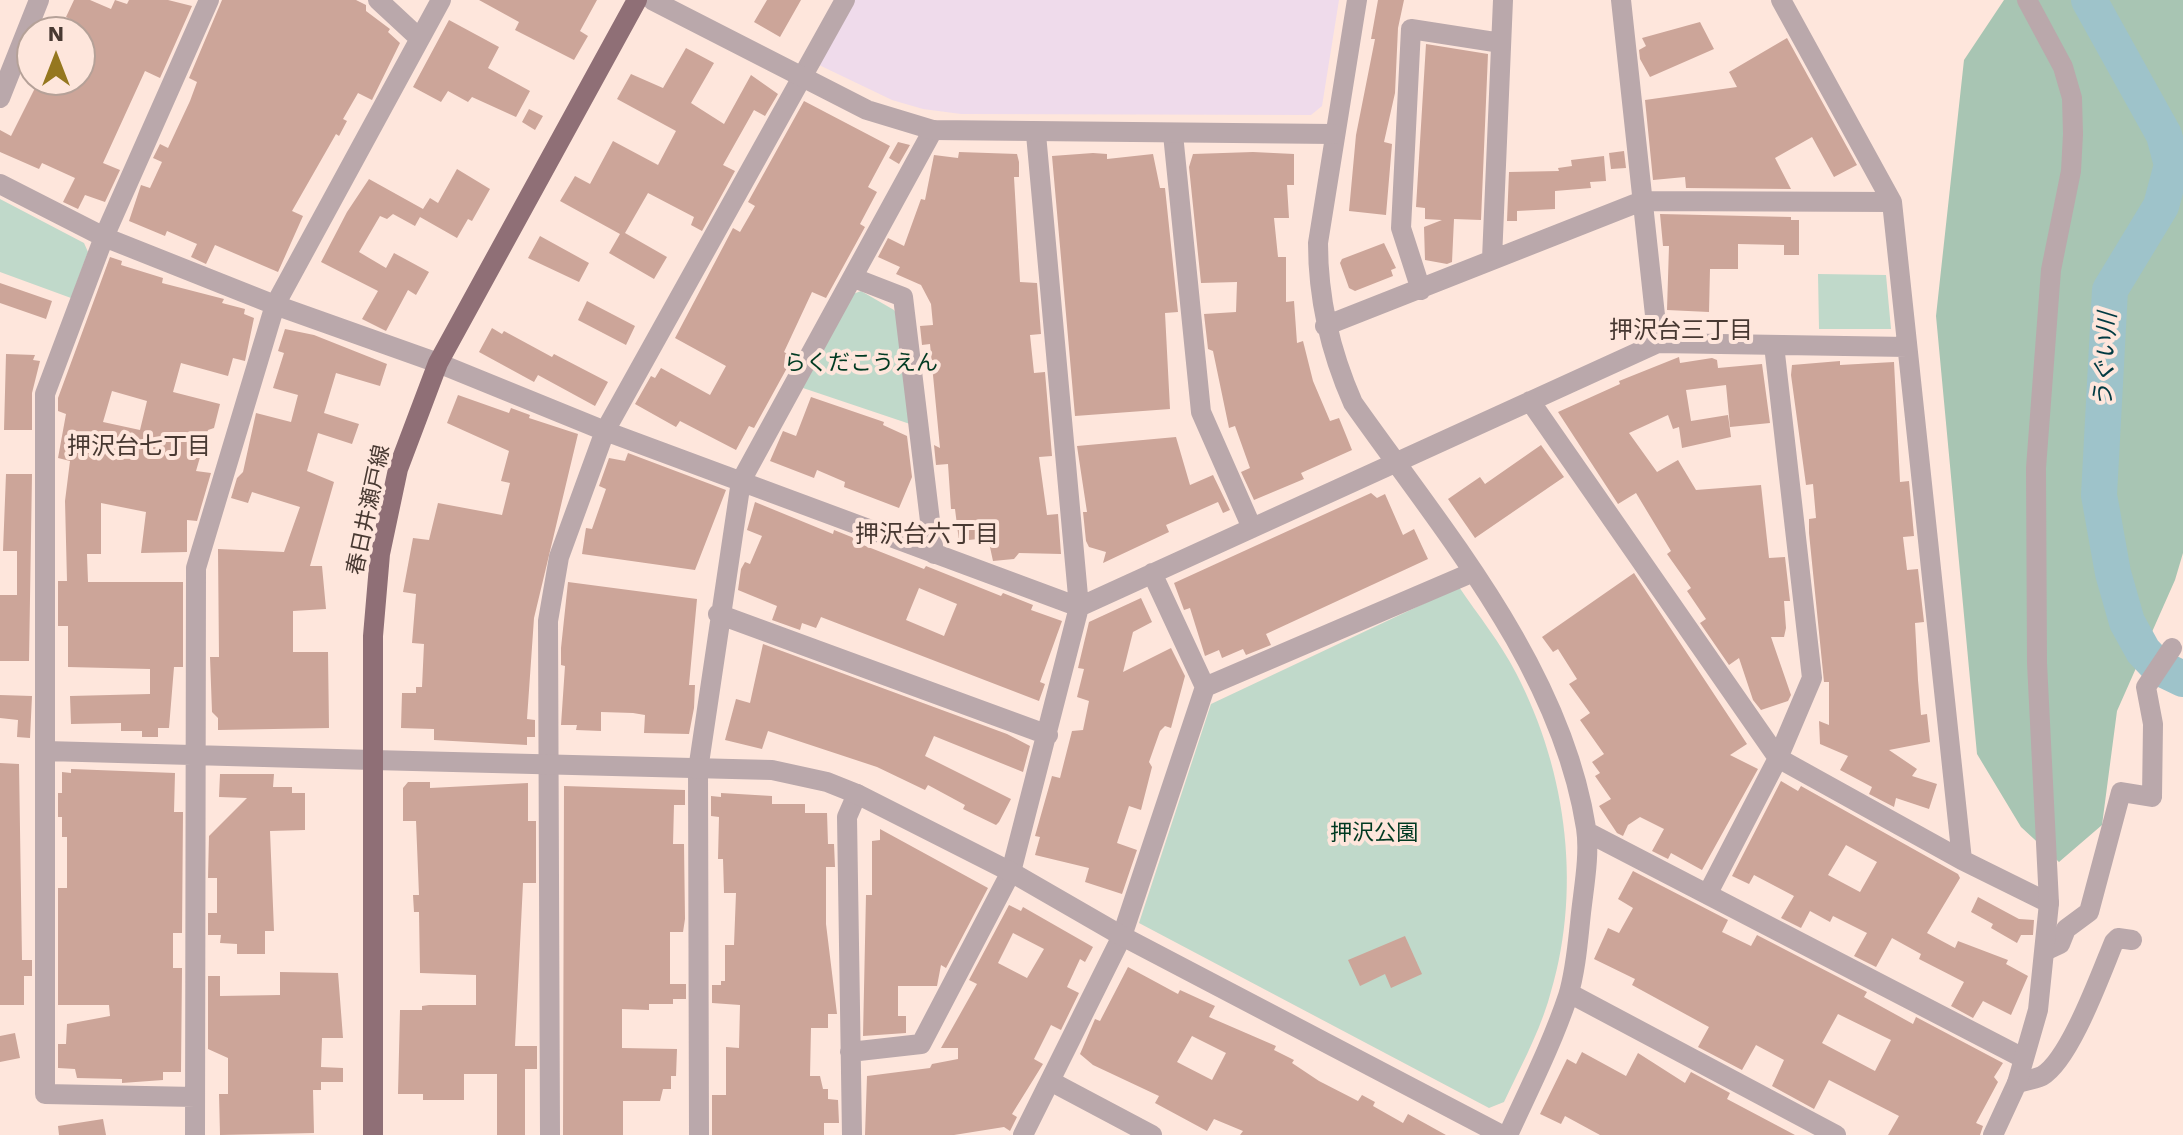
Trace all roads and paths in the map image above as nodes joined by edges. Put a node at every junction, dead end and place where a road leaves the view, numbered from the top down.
1 (39, 0) edge
2 (209, 0) edge
3 (378, 0) edge
4 (441, 0) edge
5 (637, 0) edge
6 (652, 0) edge
7 (845, 0) edge
8 (1357, 0) edge
9 (1503, 0) edge
10 (1621, 0) edge
11 (1781, 0) edge
12 (2027, 0) edge
13 (419, 38) junction
14 (1501, 43) junction
15 (801, 77) junction
16 (0, 98) edge
17 (933, 130) junction
18 (1036, 134) junction
19 (1173, 134) junction
20 (1333, 134) junction
21 (0, 184) edge
22 (1642, 201) junction
23 (1892, 202) junction
24 (104, 237) junction
25 (1492, 259) junction
26 (854, 278) junction
27 (1421, 290) junction
28 (275, 305) junction
29 (1325, 326) junction
30 (1658, 343) junction
31 (1774, 345) junction
32 (1907, 347) junction
33 (438, 363) junction
34 (1530, 401) junction
35 (605, 431) junction
36 (1395, 462) junction
37 (741, 481) junction
38 (1252, 528) junction
39 (934, 554) junction
40 (1152, 573) junction
41 (1471, 573) junction
42 (1079, 607) junction
43 (718, 614) junction
44 (2172, 648) dead end
45 (1205, 687) junction
46 (1048, 735) junction
47 (46, 751) junction
48 (196, 755) junction
49 (1778, 758) junction
50 (373, 760) junction
51 (549, 765) junction
52 (698, 770) junction
53 (857, 794) junction
54 (1587, 832) junction
55 (1962, 860) junction
56 (1011, 872) junction
57 (1708, 893) junction
58 (2049, 903) junction
59 (1122, 936) junction
60 (2132, 940) dead end
61 (2045, 951) junction
62 (1569, 993) junction
63 (850, 1052) junction
64 (2023, 1058) junction
65 (1052, 1082) junction
66 (2017, 1083) junction
67 (195, 1097) junction
68 (195, 1135) edge
69 (373, 1135) edge
70 (550, 1135) edge
71 (699, 1135) edge
72 (852, 1135) edge
73 (1023, 1135) edge
74 (1152, 1135) edge
75 (1502, 1135) edge
76 (1508, 1135) edge
77 (1836, 1135) edge
78 (1993, 1135) edge

1 - 16 street
2 - 24 street
3 - 13 street
4 - 13 street
5 - 33 main road, 春日井瀬戸線
6 - 15 street
7 - 15 street
8 - 20 street
9 - 14 street
10 - 22 street
11 - 23 street
12 - 58 street
13 - 28 street
14 - 25 street
14 - 27 street
15 - 17 street
15 - 35 street
17 - 18 street
17 - 26 street
18 - 19 street
18 - 42 street
19 - 20 street
19 - 38 street
20 - 29 street
21 - 24 street
22 - 23 street
22 - 25 street
22 - 30 street
23 - 32 street
24 - 28 street
24 - 47 street
25 - 27 street
26 - 37 street
26 - 39 street
27 - 29 street
28 - 33 street
28 - 48 street
29 - 36 street
30 - 31 street
30 - 34 street
31 - 32 street
31 - 49 street
32 - 55 street
33 - 35 street
33 - 50 main road, 春日井瀬戸線
34 - 36 street
34 - 49 street
35 - 37 street
35 - 51 street
36 - 38 street
36 - 41 street
37 - 39 street
37 - 43 street
38 - 40 street
39 - 42 street
40 - 42 street
40 - 45 street
41 - 45 street
41 - 54 street
42 - 46 street
43 - 46 street
43 - 52 street
44 - 61 street
45 - 59 street
46 - 56 street
47 - 48 street
47 - 67 street
48 - 50 street
48 - 67 street
49 - 55 street
49 - 57 street
50 - 51 street
50 - 69 main road, 春日井瀬戸線
51 - 52 street
51 - 70 street
52 - 53 street
52 - 71 street
53 - 56 street
53 - 63 street
54 - 57 street
54 - 62 street
55 - 58 street
56 - 59 street
56 - 63 street
57 - 64 street
58 - 61 street
59 - 65 street
59 - 75 street
60 - 66 street
61 - 64 street
62 - 76 street
62 - 77 street
63 - 72 street
64 - 66 street
65 - 73 street
65 - 74 street
66 - 78 street
67 - 68 street

